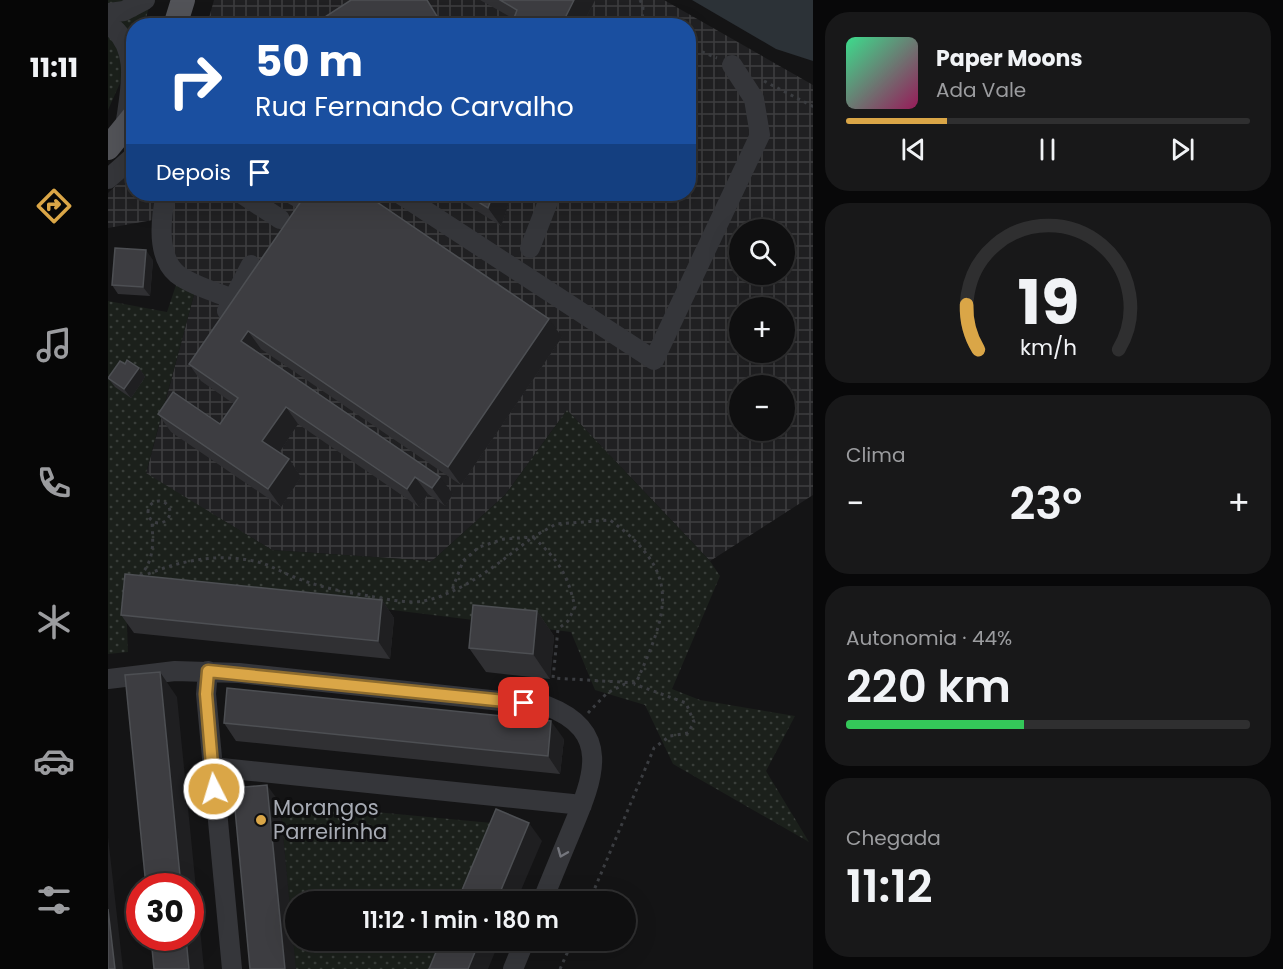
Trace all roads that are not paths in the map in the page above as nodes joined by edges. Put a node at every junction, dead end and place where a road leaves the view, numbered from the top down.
1 (145, 0) edge
2 (184, 0) edge
3 (108, 13) edge
4 (178, 18) edge
5 (187, 18) edge
6 (108, 24) edge
7 (126, 47) edge
8 (732, 65) dead end
9 (126, 128) edge
10 (108, 148) edge
11 (126, 163) edge
12 (108, 179) edge
13 (164, 201) edge
14 (253, 201) edge
15 (411, 201) edge
16 (548, 201) edge
17 (280, 219) dead end
18 (530, 248) dead end
19 (251, 265) dead end
20 (232, 299) junction
21 (219, 328) edge
22 (208, 671) junction
23 (108, 679) edge
24 (212, 767) junction
25 (582, 805) junction
26 (547, 891) edge
27 (520, 951) edge
28 (232, 969) edge
29 (513, 969) edge

1 - 3 street
2 - 4 main road
2 - 5 street
6 - 7 street
8 - 15 street
9 - 10 main road
11 - 12 street
13 - 20 street
14 - 17 street
16 - 18 street
19 - 20 street
20 - 21 street
22 - 23 street
22 - 24 street
22 - 25 street
24 - 25 street
24 - 28 street
25 -> 26 street
27 - 29 street

